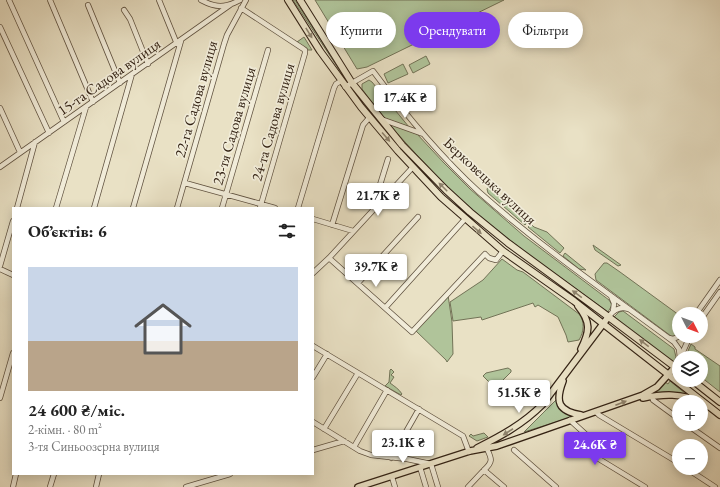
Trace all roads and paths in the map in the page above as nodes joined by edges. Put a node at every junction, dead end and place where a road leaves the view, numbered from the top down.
1 (9, 0) edge
2 (50, 0) edge
3 (158, 0) edge
4 (201, 0) edge
5 (240, 0) edge
6 (246, 0) edge
7 (288, 0) edge
8 (300, 0) edge
9 (88, 5) dead end
10 (230, 5) junction
11 (241, 8) junction
12 (124, 10) dead end
13 (0, 27) edge
14 (179, 42) junction
15 (268, 50) dead end
16 (148, 64) junction
17 (132, 74) junction
18 (341, 81) junction
19 (120, 83) junction
20 (352, 83) junction
21 (345, 87) junction
22 (94, 102) junction
23 (86, 107) junction
24 (0, 108) edge
25 (369, 118) junction
26 (381, 119) junction
27 (64, 122) junction
28 (49, 133) junction
29 (423, 134) junction
30 (35, 142) junction
31 (20, 152) junction
32 (388, 159) dead end
33 (0, 167) edge
34 (412, 168) junction
35 (185, 182) junction
36 (226, 195) junction
37 (261, 206) edge
38 (377, 206) junction
39 (17, 207) edge
40 (56, 207) edge
41 (94, 207) edge
42 (133, 207) edge
43 (177, 207) edge
44 (222, 207) edge
45 (298, 207) edge
46 (418, 217) dead end
47 (314, 219) edge
48 (465, 219) junction
49 (12, 225) edge
50 (332, 225) junction
51 (353, 231) junction
52 (503, 251) junction
53 (329, 258) junction
54 (0, 268) edge
55 (314, 272) edge
56 (12, 274) edge
57 (720, 280) edge
58 (358, 283) junction
59 (607, 292) junction
60 (720, 292) edge
61 (574, 301) junction
62 (701, 307) edge
63 (385, 308) junction
64 (708, 309) edge
65 (633, 311) junction
66 (611, 314) junction
67 (604, 324) junction
68 (668, 338) junction
69 (672, 339) edge
70 (314, 347) edge
71 (679, 351) edge
72 (327, 354) junction
73 (12, 356) edge
74 (576, 361) junction
75 (672, 365) edge
76 (358, 373) junction
77 (672, 373) edge
78 (314, 375) edge
79 (565, 375) junction
80 (669, 375) junction
81 (701, 387) edge
82 (387, 390) junction
83 (680, 395) edge
84 (652, 396) junction
85 (0, 398) edge
86 (635, 398) junction
87 (720, 402) edge
88 (708, 406) edge
89 (711, 408) junction
90 (419, 409) junction
91 (596, 412) junction
92 (672, 414) edge
93 (720, 415) edge
94 (583, 416) junction
95 (570, 420) junction
96 (314, 423) edge
97 (324, 429) junction
98 (696, 431) edge
99 (344, 441) junction
100 (354, 447) junction
101 (720, 448) edge
102 (487, 449) junction
103 (314, 450) edge
104 (514, 450) dead end
105 (470, 451) junction
106 (391, 458) junction
107 (672, 459) edge
108 (431, 464) junction
109 (420, 467) junction
110 (484, 470) junction
111 (16, 475) edge
112 (54, 475) edge
113 (99, 475) edge
114 (227, 475) edge
115 (697, 475) edge
116 (392, 477) junction
117 (13, 487) edge
118 (50, 487) edge
119 (96, 487) edge
120 (186, 487) edge
121 (361, 487) edge
122 (395, 487) edge
123 (426, 487) edge
124 (438, 487) edge
125 (468, 487) edge
126 (504, 487) edge
127 (556, 487) edge
128 (646, 487) edge
129 (715, 487) edge

1 - 27 street
2 - 22 street
3 - 14 street
4 - 10 street
5 - 10 street, 15-та Садова вулиця
6 - 11 street, 22-га Садова вулиця
7 -> 18 highway
8 - 20 highway
9 - 19 street
10 - 14 street, 15-та Садова вулиця
11 - 35 street, 22-га Садова вулиця
11 - 37 street, 24-та Садова вулиця
12 - 16 street
13 - 28 street
14 - 16 street, 15-та Садова вулиця
14 - 42 street
15 - 36 street, 23-тя Садова вулиця
16 - 17 street, 15-та Садова вулиця
17 - 19 street, 15-та Садова вулиця
17 - 41 street
18 - 21 highway
18 - 45 street
19 - 22 street, 15-та Садова вулиця
20 - 21 street
20 - 26 highway
20 - 29 street, Берковецька вулиця
21 - 25 highway
22 - 23 street, 15-та Садова вулиця
23 - 27 street, 15-та Садова вулиця
23 - 40 street
24 - 31 street
25 -> 34 highway
25 - 50 street
26 - 29 street
66 -> 26 highway
27 - 28 street, 15-та Садова вулиця
28 - 30 street, 15-та Садова вулиця
29 - 59 street, Берковецька вулиця
30 - 31 street, 15-та Садова вулиця
30 - 39 street
31 - 33 street, 15-та Садова вулиця
32 - 38 street
34 - 38 street
34 - 48 highway
35 - 36 street
35 - 43 street, 22-га Садова вулиця
36 - 37 street
36 - 44 street, 23-тя Садова вулиця
38 - 51 street
46 - 58 street
47 - 50 street
48 -> 52 highway
48 - 63 street
49 - 54 street
50 - 51 street
51 - 53 street
52 - 61 highway
52 - 63 street
53 - 55 street
53 - 58 street
54 - 56 street
57 - 62 street
58 - 63 street
59 - 65 street, Берковецька вулиця
59 - 66 street
60 - 64 street
61 - 67 highway
61 - 74 main road
65 - 66 street
65 - 68 street, Берковецька вулиця
66 - 67 main road
75 -> 66 highway
67 - 74 main road
67 - 80 highway
68 - 69 street
68 - 71 street, Берковецька вулиця
70 - 72 street
72 - 76 street
72 - 78 street
73 - 85 street
74 - 79 main road
76 - 82 street
76 - 97 street
77 - 80 main road
79 - 94 main road
79 -> 105 main road
80 - 86 main road
80 - 89 highway
81 - 87 highway
82 - 90 street
82 - 100 street
83 - 84 main road
84 - 86 main road
84 - 92 street
91 -> 86 main road
88 - 89 main road
89 - 93 highway
90 - 105 street
90 - 106 street
91 - 94 main road
91 - 107 street
94 - 95 main road
95 - 102 main road
95 - 128 street
96 - 97 street
97 - 99 street
98 - 101 street
99 - 100 street
99 - 103 street
100 - 106 street
102 - 105 main road
102 - 110 street
104 - 127 street
105 - 108 main road
106 - 108 street
108 - 109 main road
108 - 124 street
109 - 116 main road
109 - 123 street
110 - 125 street
110 - 126 street
111 - 117 street
112 - 118 street
113 - 119 street
114 - 120 street
115 - 129 street
116 - 121 main road
116 - 122 street

